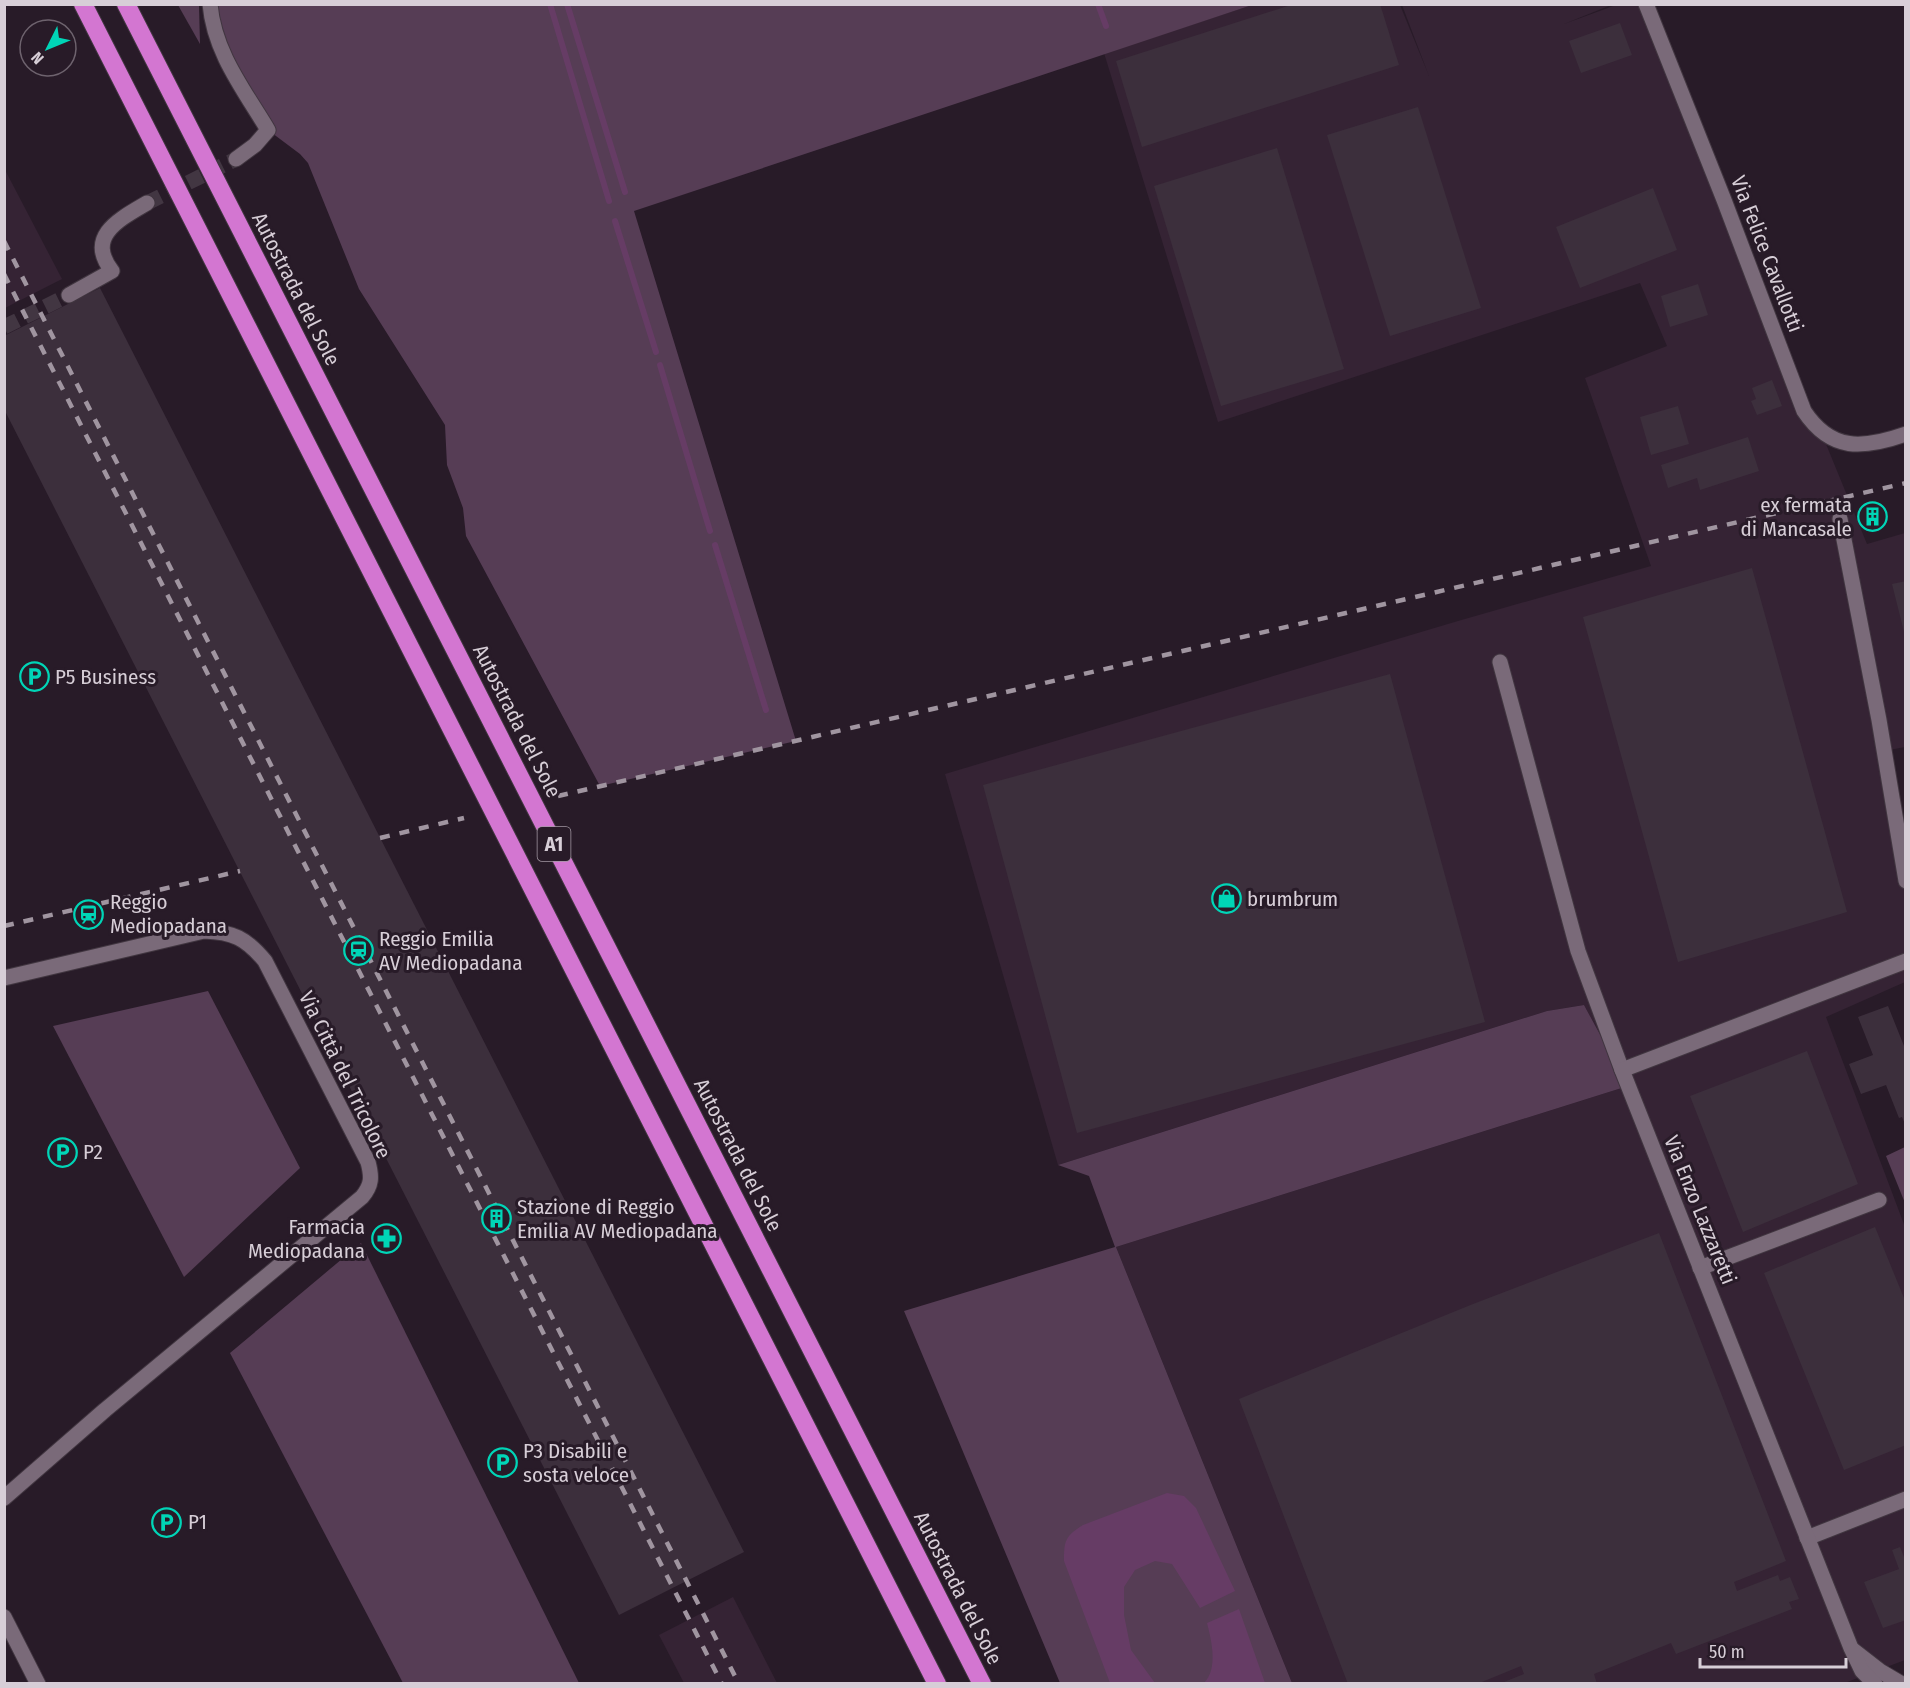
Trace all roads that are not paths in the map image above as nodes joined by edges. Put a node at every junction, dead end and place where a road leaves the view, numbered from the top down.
1 (83, 4) edge
2 (126, 4) edge
3 (210, 4) edge
4 (1646, 4) edge
5 (236, 159) tunnel mouth
6 (147, 203) tunnel mouth
7 (69, 295) tunnel mouth
8 (1905, 434) edge
9 (1840, 519) dead end
10 (1500, 662) dead end
11 (1905, 880) edge
12 (1905, 961) edge
13 (4, 978) edge
14 (1622, 1070) junction
15 (1878, 1200) dead end
16 (1700, 1268) junction
17 (4, 1498) edge
18 (1905, 1499) edge
19 (1807, 1538) junction
20 (4, 1617) edge
21 (1851, 1648) junction
22 (38, 1683) edge
23 (937, 1683) edge
24 (982, 1683) edge
25 (1862, 1683) edge
26 (1875, 1683) edge
27 (1902, 1683) edge

1 - 23 highway, A1
2 - 24 highway, Autostrada del Sole / A1
3 - 5 street
4 - 8 street, Via Felice Cavallotti
6 - 7 street
9 - 11 street
10 - 14 street, Via Enzo Lazzaretti
12 - 14 street
13 - 17 street, Via Città del Tricolore
14 - 16 street, Via Enzo Lazzaretti
15 - 16 street
16 - 19 street, Via Enzo Lazzaretti
18 - 19 street
19 - 21 street, Via Enzo Lazzaretti
20 - 22 street
21 - 25 street, Via Enzo Lazzaretti
21 - 26 street, Via Enzo Lazzaretti
21 - 27 street, Via Enzo Lazzaretti

